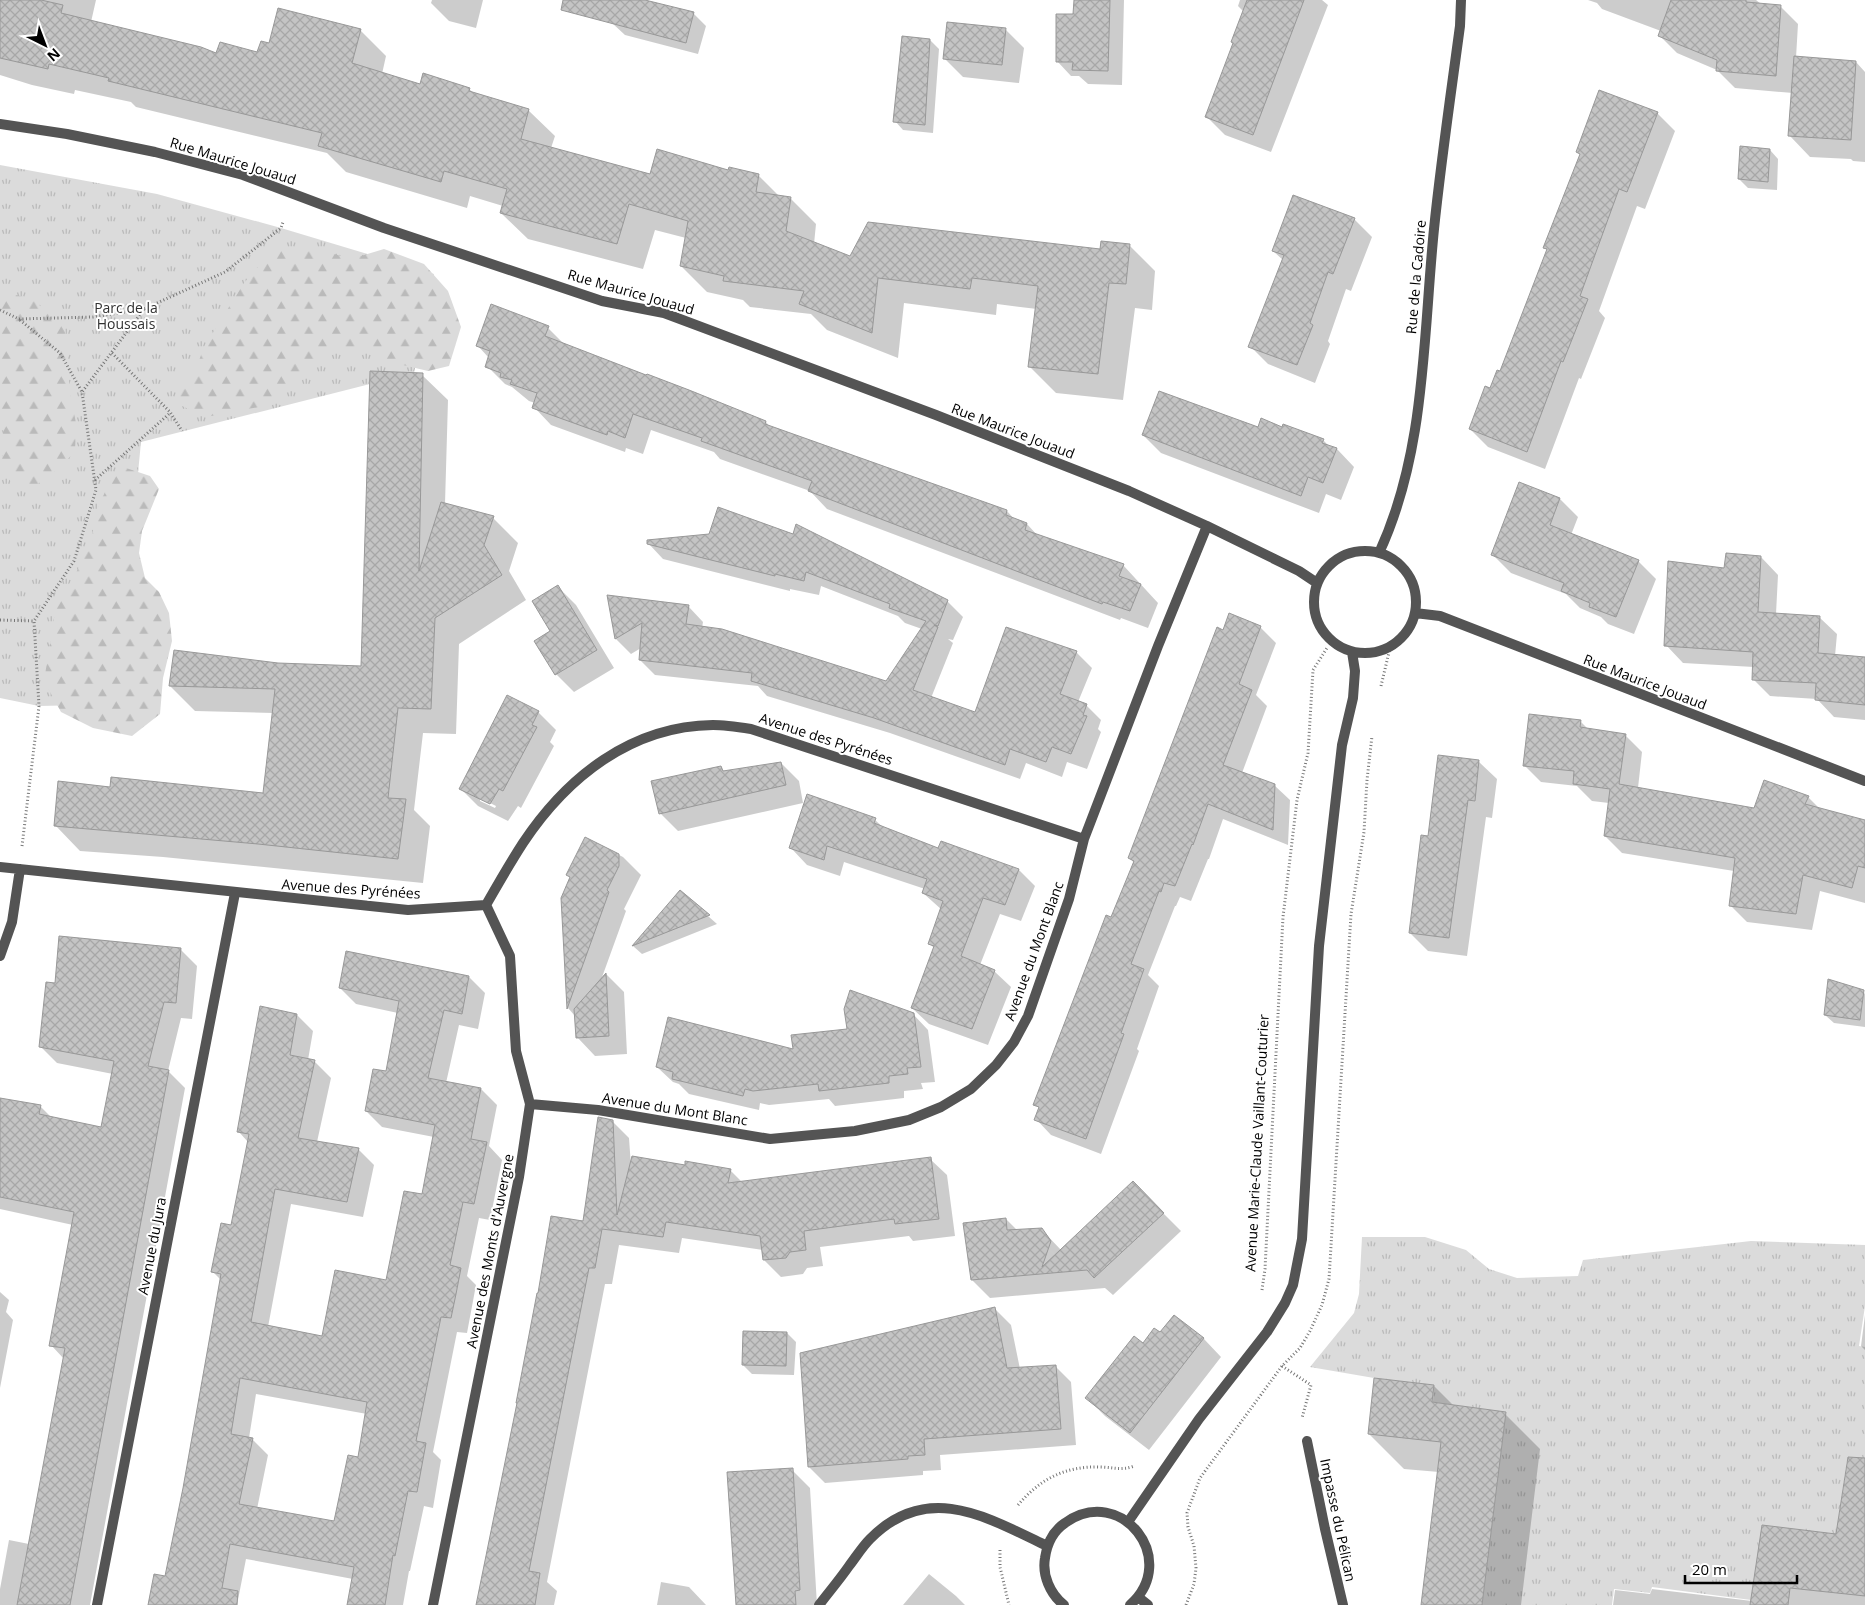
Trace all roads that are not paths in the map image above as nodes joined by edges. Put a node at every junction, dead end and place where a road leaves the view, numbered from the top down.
1 (1461, 0) edge
2 (0, 124) edge
3 (1207, 526) junction
4 (1379, 552) junction
5 (1317, 583) junction
6 (1415, 613) junction
7 (1352, 652) junction
8 (1865, 781) edge
9 (1084, 839) junction
10 (0, 867) edge
11 (20, 869) junction
12 (235, 893) junction
13 (486, 905) junction
14 (0, 956) edge
15 (530, 1104) junction
16 (1307, 1441) road end
17 (1128, 1522) junction
18 (1047, 1546) junction
19 (1138, 1597) junction
20 (97, 1605) edge
21 (433, 1605) edge
22 (819, 1605) edge
23 (1064, 1605) edge
24 (1130, 1605) edge
25 (1148, 1605) edge
26 (1343, 1605) edge

1 - 4 street, Rue de la Cadoire
2 - 3 street, Rue Maurice Jouaud
3 - 5 street, Rue Maurice Jouaud
3 - 9 street, Avenue du Mont Blanc
4 - 5 street
4 - 6 street
5 - 7 street
6 - 7 street
6 - 8 street, Rue Maurice Jouaud
7 - 17 street
9 - 13 street, Avenue des Pyrénées
9 - 15 street, Avenue du Mont Blanc
10 - 11 street, Avenue des Pyrénées
11 - 12 street, Avenue des Pyrénées
11 - 14 street
12 - 13 street, Avenue des Pyrénées
12 - 20 street, Avenue du Jura
13 - 15 street, Avenue des Monts d'Auvergne
15 - 21 street, Avenue des Monts d'Auvergne
16 - 26 street, Impasse du Pélican
17 - 18 street
17 - 19 street
18 - 22 street
18 - 23 street
19 - 24 street
19 - 25 street

